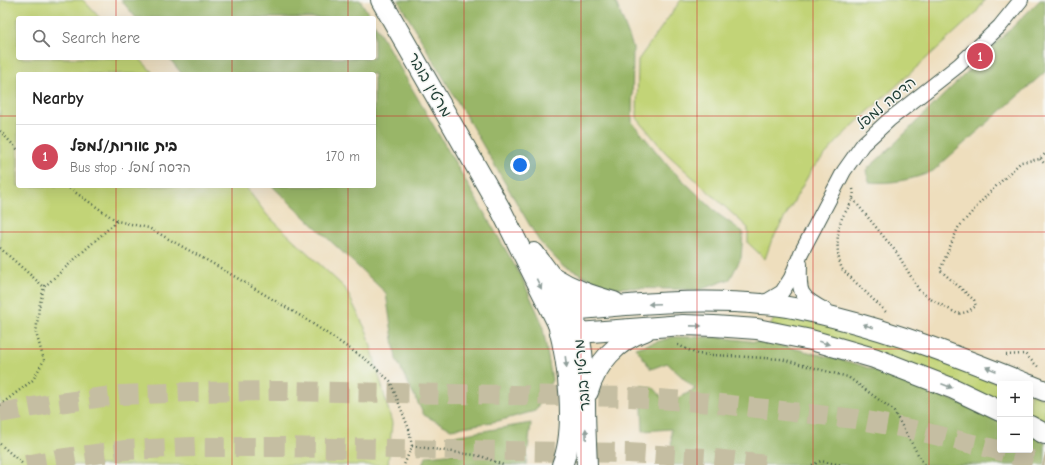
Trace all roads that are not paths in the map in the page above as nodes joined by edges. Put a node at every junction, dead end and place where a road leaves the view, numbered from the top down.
1 (381, 0) edge
2 (1020, 0) edge
3 (502, 212) junction
4 (801, 253) junction
5 (550, 275) junction
6 (762, 304) junction
7 (623, 305) junction
8 (565, 317) junction
9 (841, 319) junction
10 (657, 327) junction
11 (578, 333) junction
12 (1020, 381) edge
13 (1033, 386) edge
14 (1045, 391) edge
15 (585, 402) junction
16 (997, 410) edge
17 (1033, 428) edge
18 (1045, 434) edge
19 (562, 465) edge
20 (587, 465) edge

1 - 3 street, מרטין בובר
2 - 4 street, הדסה למפל
3 - 5 street, מרטין בובר
3 -> 8 street, מרטין בובר
4 - 6 street, הדסה למפל
4 - 9 street, הדסה למפל
5 - 7 street
5 - 8 street, מרטין בובר
6 -> 7 street
6 - 9 street
7 - 8 street
8 - 11 street
8 -> 19 street, מרטין בובר
12 -> 9 street
10 - 11 street
10 - 15 street
10 -> 16 street
11 - 15 street, מרטין בובר
13 - 14 street
20 -> 15 street, מרטין בובר
17 - 18 street

